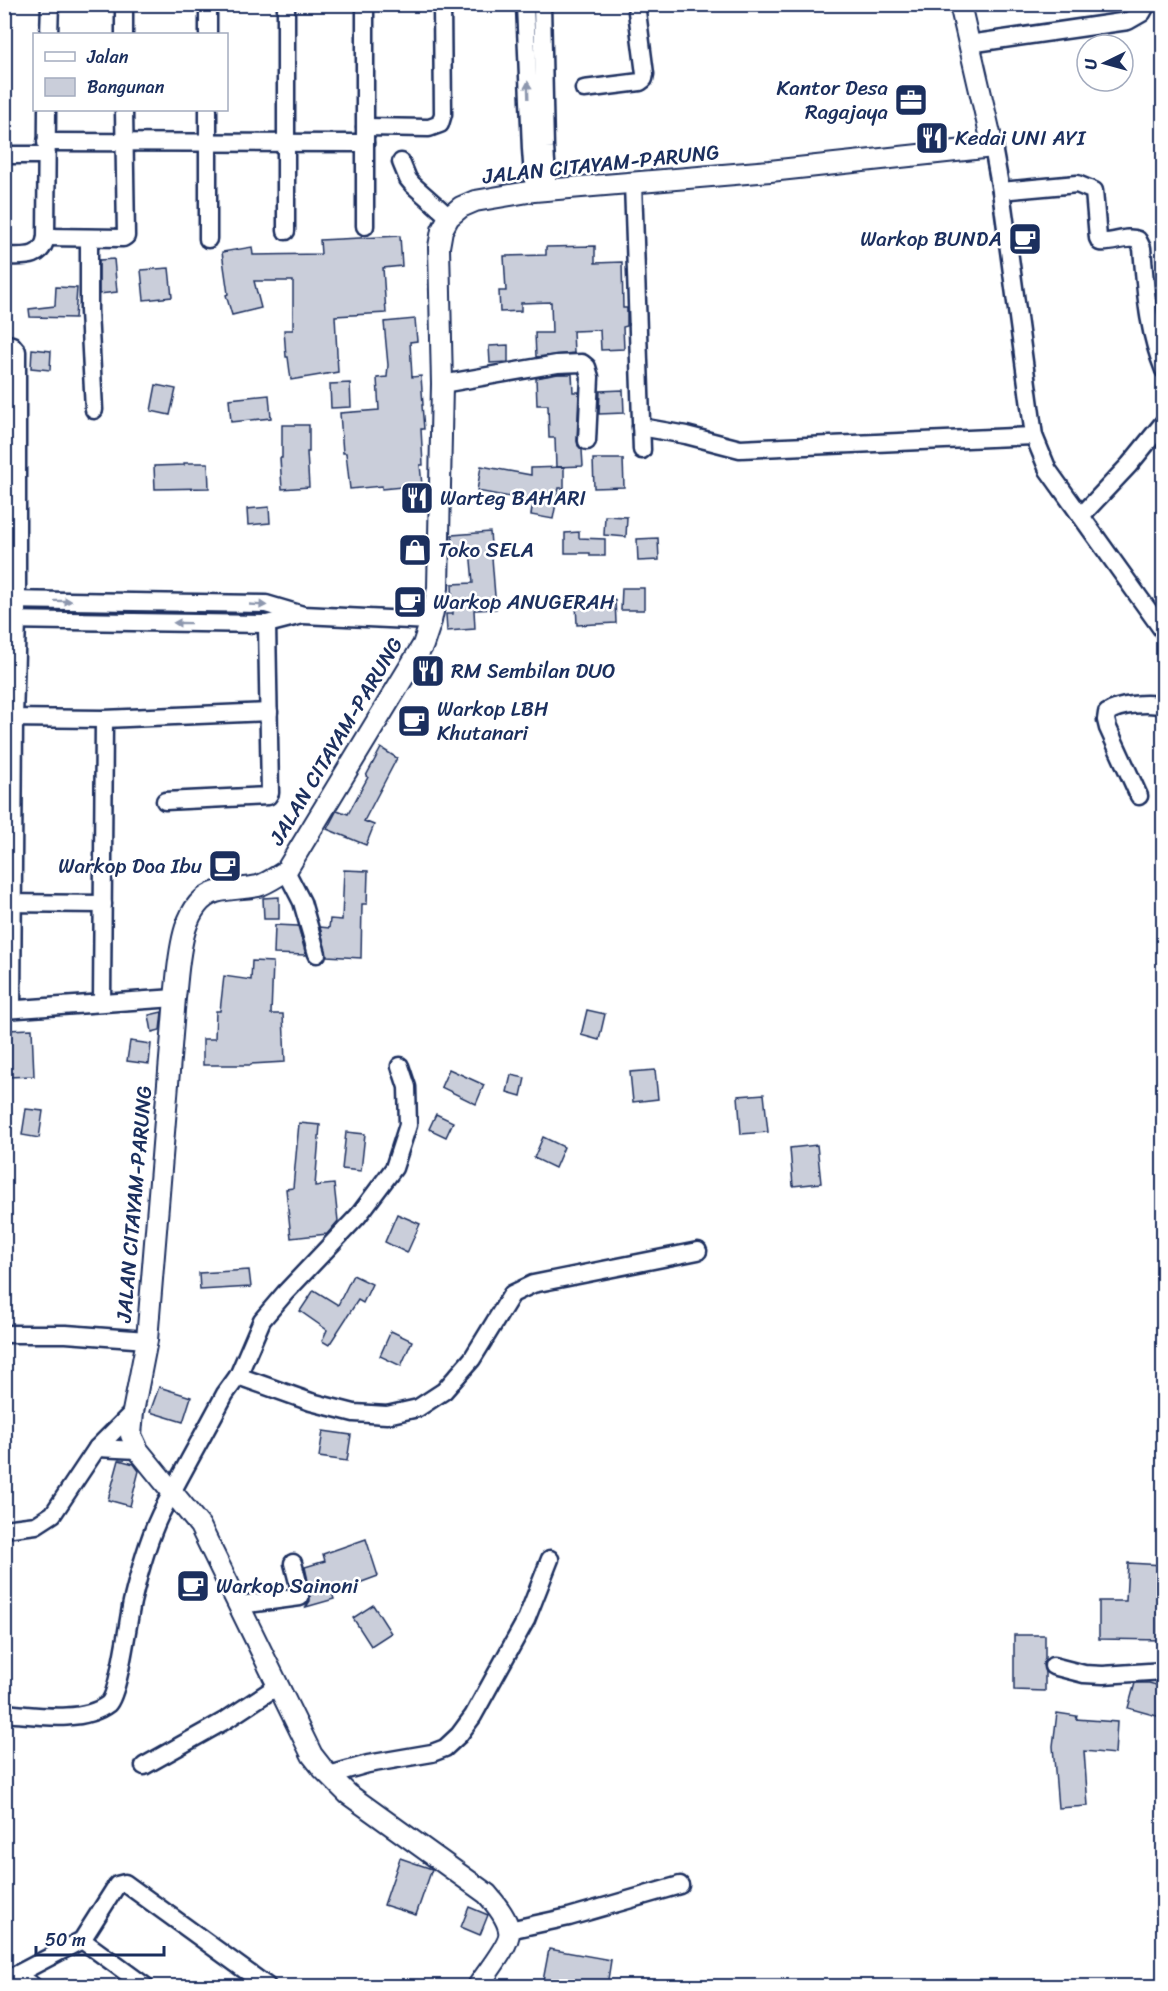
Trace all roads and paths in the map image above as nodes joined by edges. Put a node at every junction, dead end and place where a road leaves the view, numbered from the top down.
1 (50, 4) edge
2 (124, 4) edge
3 (208, 4) edge
4 (286, 4) edge
5 (365, 4) edge
6 (442, 4) edge
7 (525, 4) edge
8 (542, 4) edge
9 (636, 4) edge
10 (960, 4) edge
11 (1147, 4) edge
12 (49, 33) edge
13 (124, 33) edge
14 (208, 33) edge
15 (969, 44) junction
16 (584, 89) dead end
17 (46, 111) edge
18 (124, 111) edge
19 (208, 111) edge
20 (365, 135) junction
21 (124, 143) junction
22 (208, 143) junction
23 (286, 143) junction
24 (993, 147) junction
25 (46, 149) junction
26 (4, 155) edge
27 (401, 162) dead end
28 (633, 183) junction
29 (541, 190) junction
30 (1001, 191) junction
31 (449, 217) junction
32 (365, 226) dead end
33 (286, 231) dead end
34 (46, 237) junction
35 (89, 238) junction
36 (208, 239) dead end
37 (4, 256) edge
38 (4, 343) edge
39 (1164, 370) edge
40 (442, 384) junction
41 (94, 410) dead end
42 (1164, 422) edge
43 (641, 427) junction
44 (1034, 436) junction
45 (587, 441) dead end
46 (642, 450) dead end
47 (1081, 516) junction
48 (11, 522) edge
49 (11, 600) edge
50 (303, 615) junction
51 (11, 621) edge
52 (431, 621) junction
53 (267, 624) junction
54 (1164, 632) edge
55 (1164, 706) edge
56 (269, 712) junction
57 (9, 718) edge
58 (104, 718) junction
59 (1139, 796) dead end
60 (165, 801) dead end
61 (286, 871) junction
62 (9, 903) edge
63 (103, 904) junction
64 (317, 954) dead end
65 (175, 998) junction
66 (102, 1003) junction
67 (8, 1009) edge
68 (400, 1066) dead end
69 (698, 1251) dead end
70 (4, 1334) edge
71 (147, 1340) junction
72 (238, 1376) junction
73 (133, 1412) junction
74 (97, 1448) junction
75 (148, 1462) junction
76 (173, 1493) junction
77 (4, 1529) edge
78 (550, 1559) dead end
79 (293, 1563) dead end
80 (240, 1605) junction
81 (1053, 1666) dead end
82 (1164, 1671) edge
83 (279, 1685) junction
84 (4, 1713) edge
85 (144, 1766) dead end
86 (329, 1775) junction
87 (680, 1885) dead end
88 (510, 1930) junction
89 (82, 1940) junction
90 (10, 1978) edge
91 (33, 1986) edge
92 (146, 1986) edge
93 (267, 1986) edge
94 (478, 1986) edge

1 - 12 street
2 - 13 street
3 - 14 street
4 - 23 street
5 - 20 street
6 - 20 street
29 -> 7 street
8 - 29 street
9 - 16 street
10 - 15 street
11 - 15 street
15 - 24 street
17 - 25 street
18 - 21 street
19 - 22 street
20 - 23 street
20 - 32 street
21 - 22 street
21 - 25 street
21 - 35 street
22 - 23 street
22 - 36 street
23 - 33 street
24 - 28 street, JALAN CITAYAM-PARUNG
24 - 30 street
25 - 26 street
25 - 34 street
27 - 31 street
28 - 29 street, JALAN CITAYAM-PARUNG
28 - 43 street
29 - 31 street, JALAN CITAYAM-PARUNG
30 - 39 street
30 - 44 street
31 - 40 street, JALAN CITAYAM-PARUNG
34 - 35 street
34 - 37 street
35 - 41 street
38 - 48 street
40 - 45 street
40 - 52 street, JALAN CITAYAM-PARUNG
42 - 47 street
43 - 44 street
43 - 46 street
44 - 47 street
47 - 54 street
48 - 49 street
49 -> 50 street
49 - 51 street
50 - 52 street
50 - 53 street
53 -> 51 street
51 - 57 street
52 - 61 street, JALAN CITAYAM-PARUNG
53 - 56 street
55 - 59 street
56 - 58 street
56 - 60 street
57 - 58 street
57 - 62 street
58 - 63 street
61 - 64 street
61 - 65 street, JALAN CITAYAM-PARUNG
62 - 63 street
62 - 67 street
63 - 66 street
65 - 66 street
65 - 71 street, JALAN CITAYAM-PARUNG
66 - 67 street
68 - 72 street
69 - 72 street
70 - 71 street
71 - 73 street, JALAN CITAYAM-PARUNG
72 - 76 street
73 - 74 street
73 - 75 street, JALAN CITAYAM-PARUNG
74 - 75 street
74 - 77 street
75 - 76 street, JALAN CITAYAM-PARUNG
76 - 80 street, JALAN CITAYAM-PARUNG
76 - 84 street
78 - 86 street
79 - 80 street
80 - 83 street, JALAN CITAYAM-PARUNG
81 - 82 street
83 - 85 street
83 - 86 street, JALAN CITAYAM-PARUNG
86 - 88 street, JALAN CITAYAM-PARUNG
87 - 88 street
88 - 94 street
89 - 90 street
89 - 92 street
89 - 93 street
90 - 91 street

